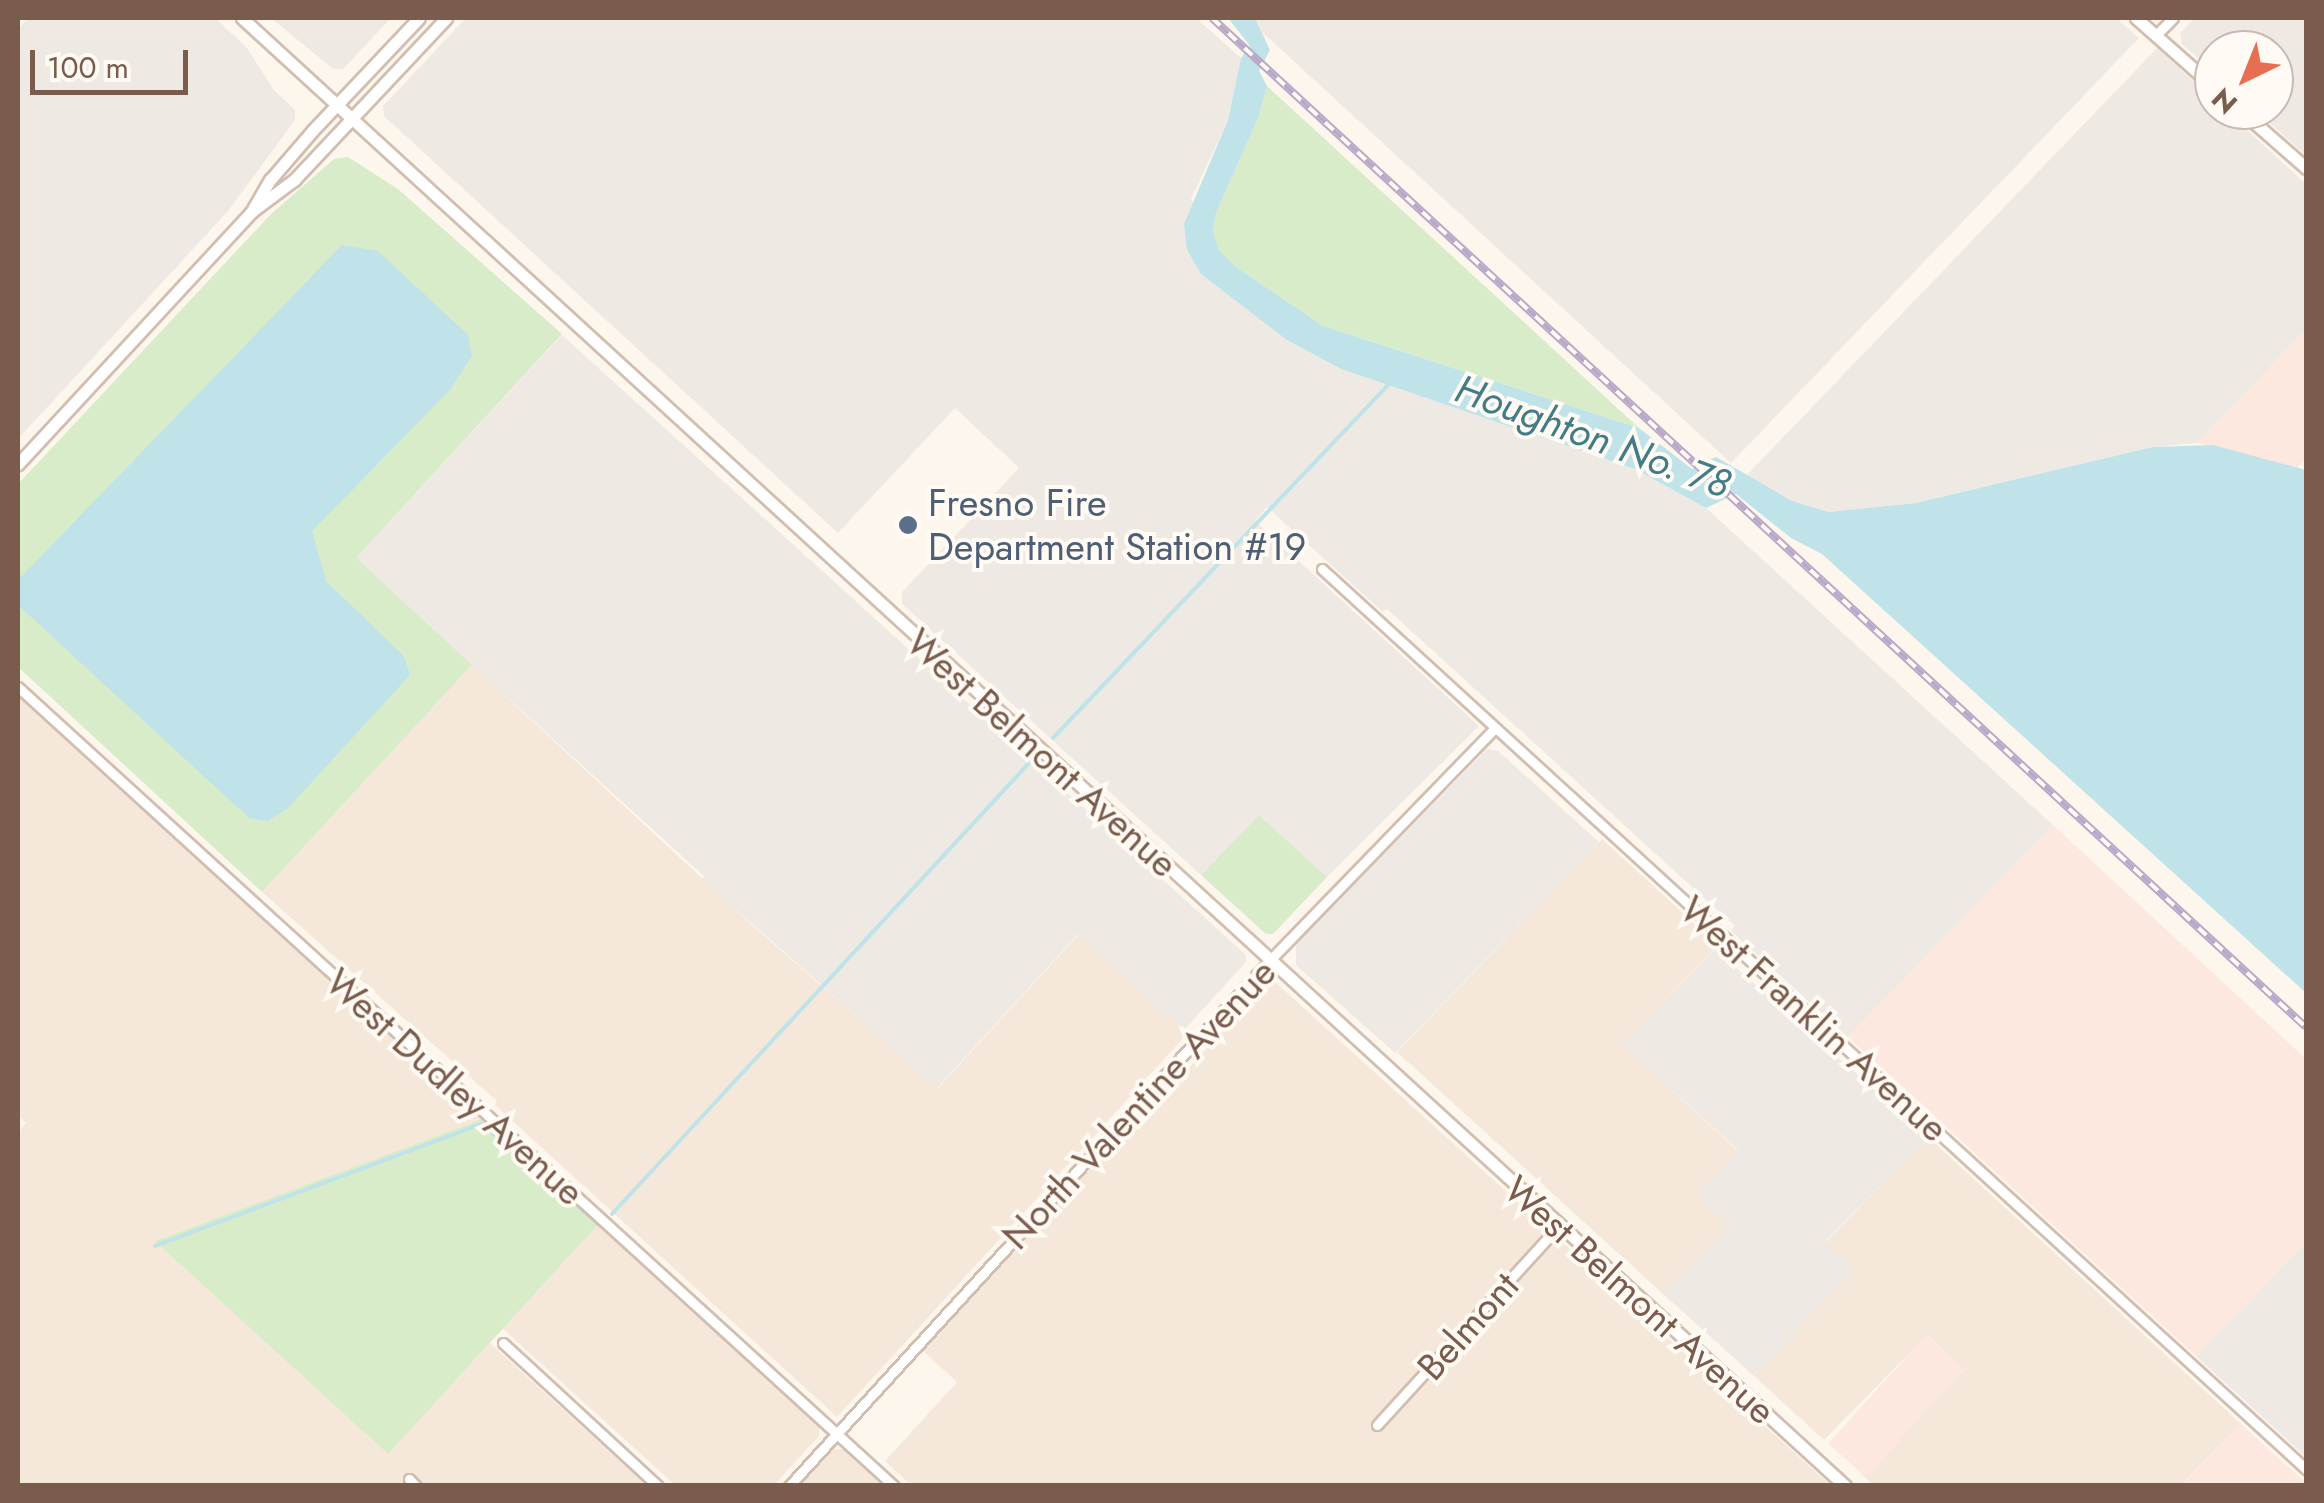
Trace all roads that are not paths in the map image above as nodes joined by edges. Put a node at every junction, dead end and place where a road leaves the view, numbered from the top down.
1 (242, 18) edge
2 (419, 18) edge
3 (446, 18) edge
4 (2136, 18) edge
5 (2173, 18) edge
6 (2156, 35) junction
7 (2194, 69) edge
8 (336, 105) junction
9 (350, 118) junction
10 (2263, 130) edge
11 (2306, 168) edge
12 (252, 212) junction
13 (18, 464) edge
14 (1322, 569) dead end
15 (18, 687) edge
16 (1495, 728) junction
17 (1270, 960) junction
18 (1559, 1226) junction
19 (503, 1343) dead end
20 (1377, 1426) dead end
21 (837, 1433) junction
22 (2306, 1469) edge
23 (658, 1486) edge
24 (789, 1486) edge
25 (894, 1486) edge
26 (1844, 1486) edge

1 - 8 street, West Belmont Avenue
2 - 8 street
3 - 9 street
4 - 6 street
5 - 6 street
6 - 7 street
8 - 9 street, West Belmont Avenue
8 - 12 street
9 - 12 street
9 - 17 street, West Belmont Avenue
10 - 11 street
12 - 13 street
14 - 16 street, West Franklin Avenue
15 - 21 street, West Dudley Avenue
16 - 17 street, North Valentine Avenue
16 - 22 street, West Franklin Avenue
17 - 18 street, West Belmont Avenue
17 - 21 street, North Valentine Avenue
18 - 20 street, Belmont
18 - 26 street, West Belmont Avenue
19 - 23 street
21 - 24 street, North Valentine Avenue
21 - 25 street, West Dudley Avenue

